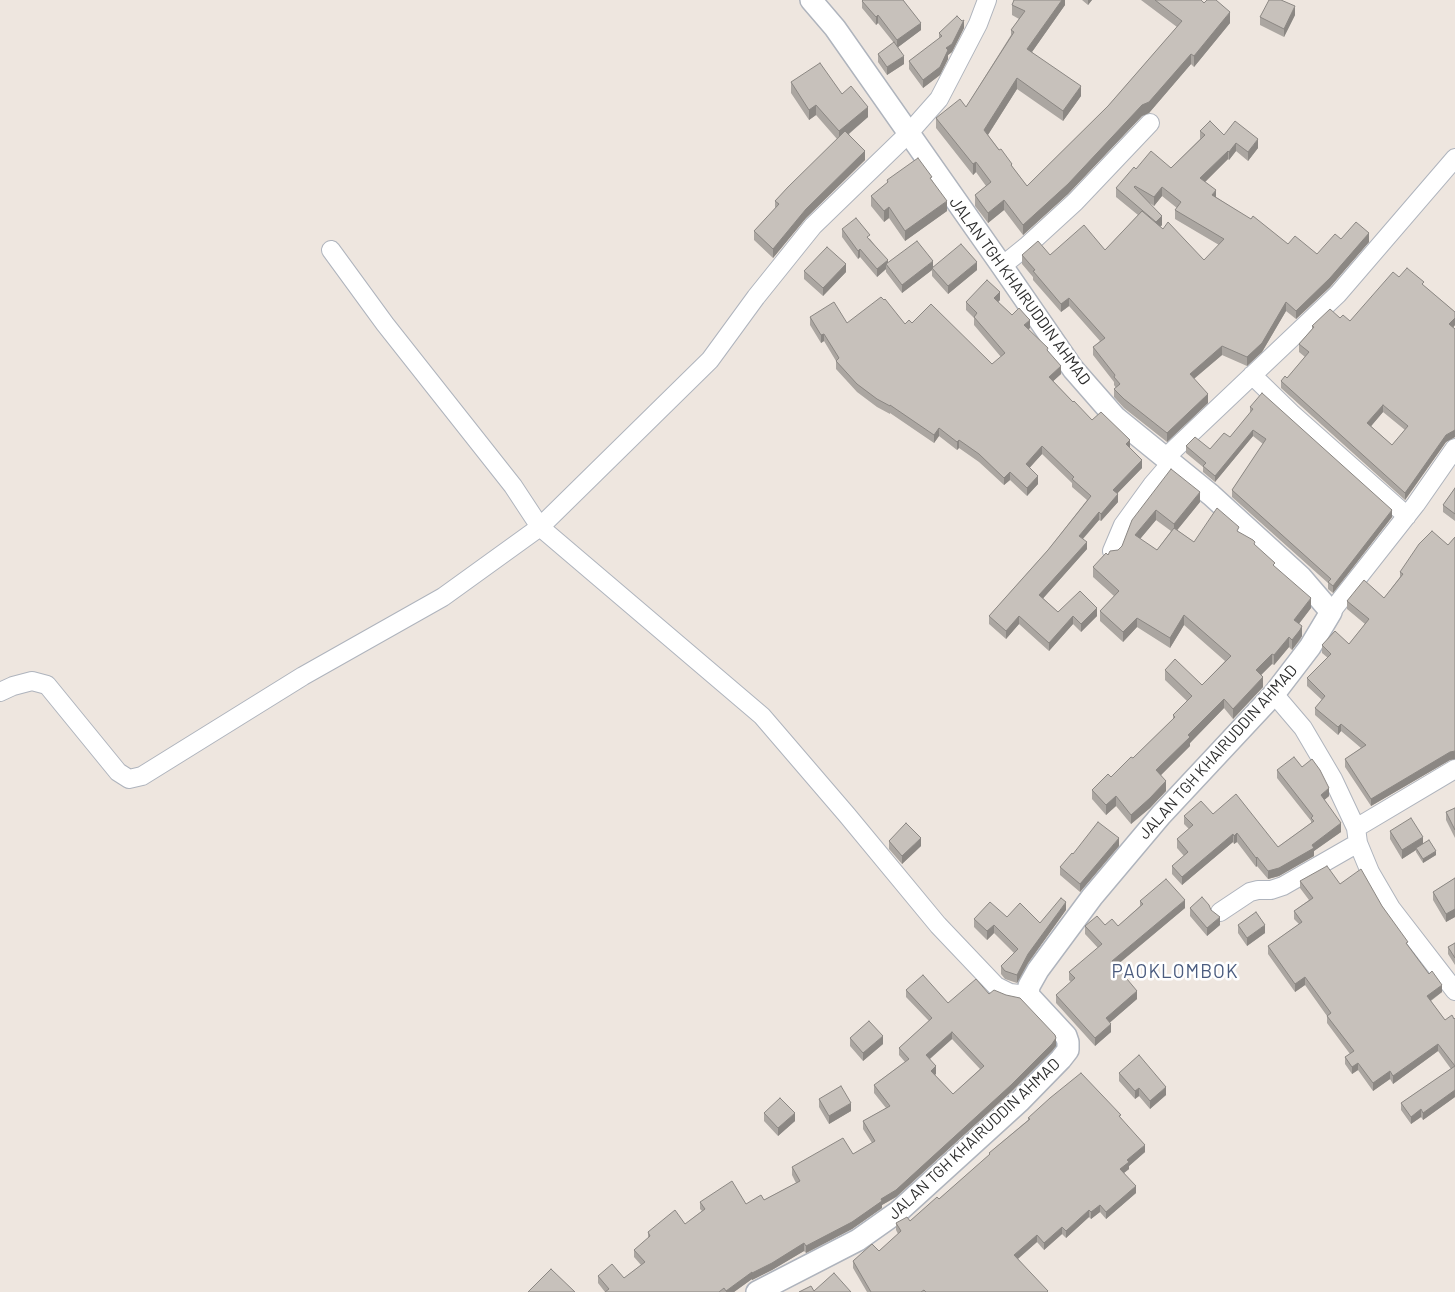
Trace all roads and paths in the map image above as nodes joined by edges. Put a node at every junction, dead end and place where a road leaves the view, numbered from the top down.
1 (811, 0) edge
2 (987, 0) edge
3 (1150, 123) dead end
4 (908, 134) junction
5 (1455, 158) edge
6 (331, 250) dead end
7 (1002, 266) junction
8 (1252, 375) junction
9 (1455, 448) edge
10 (1168, 461) junction
11 (1407, 516) junction
12 (540, 526) junction
13 (1112, 551) edge
14 (1331, 612) junction
15 (0, 692) edge
16 (1274, 694) junction
17 (1455, 769) edge
18 (1357, 836) junction
19 (1220, 912) dead end
20 (1455, 991) edge
21 (1028, 994) junction
22 (757, 1292) edge

1 - 4 street, JALAN TGH KHAIRUDDIN AHMAD
2 - 4 street
3 - 7 street
4 - 7 street, JALAN TGH KHAIRUDDIN AHMAD
4 - 12 street
5 - 8 street
6 - 12 street
7 - 10 street, JALAN TGH KHAIRUDDIN AHMAD
8 - 10 street
8 - 11 street
9 - 11 street
10 - 13 street
10 - 14 street, JALAN TGH KHAIRUDDIN AHMAD
11 - 14 street
12 - 15 street
12 - 21 street
14 - 16 street, JALAN TGH KHAIRUDDIN AHMAD
16 - 18 street
16 - 21 street, JALAN TGH KHAIRUDDIN AHMAD
17 - 18 street
18 - 19 street
18 - 20 street
21 - 22 street, JALAN TGH KHAIRUDDIN AHMAD

